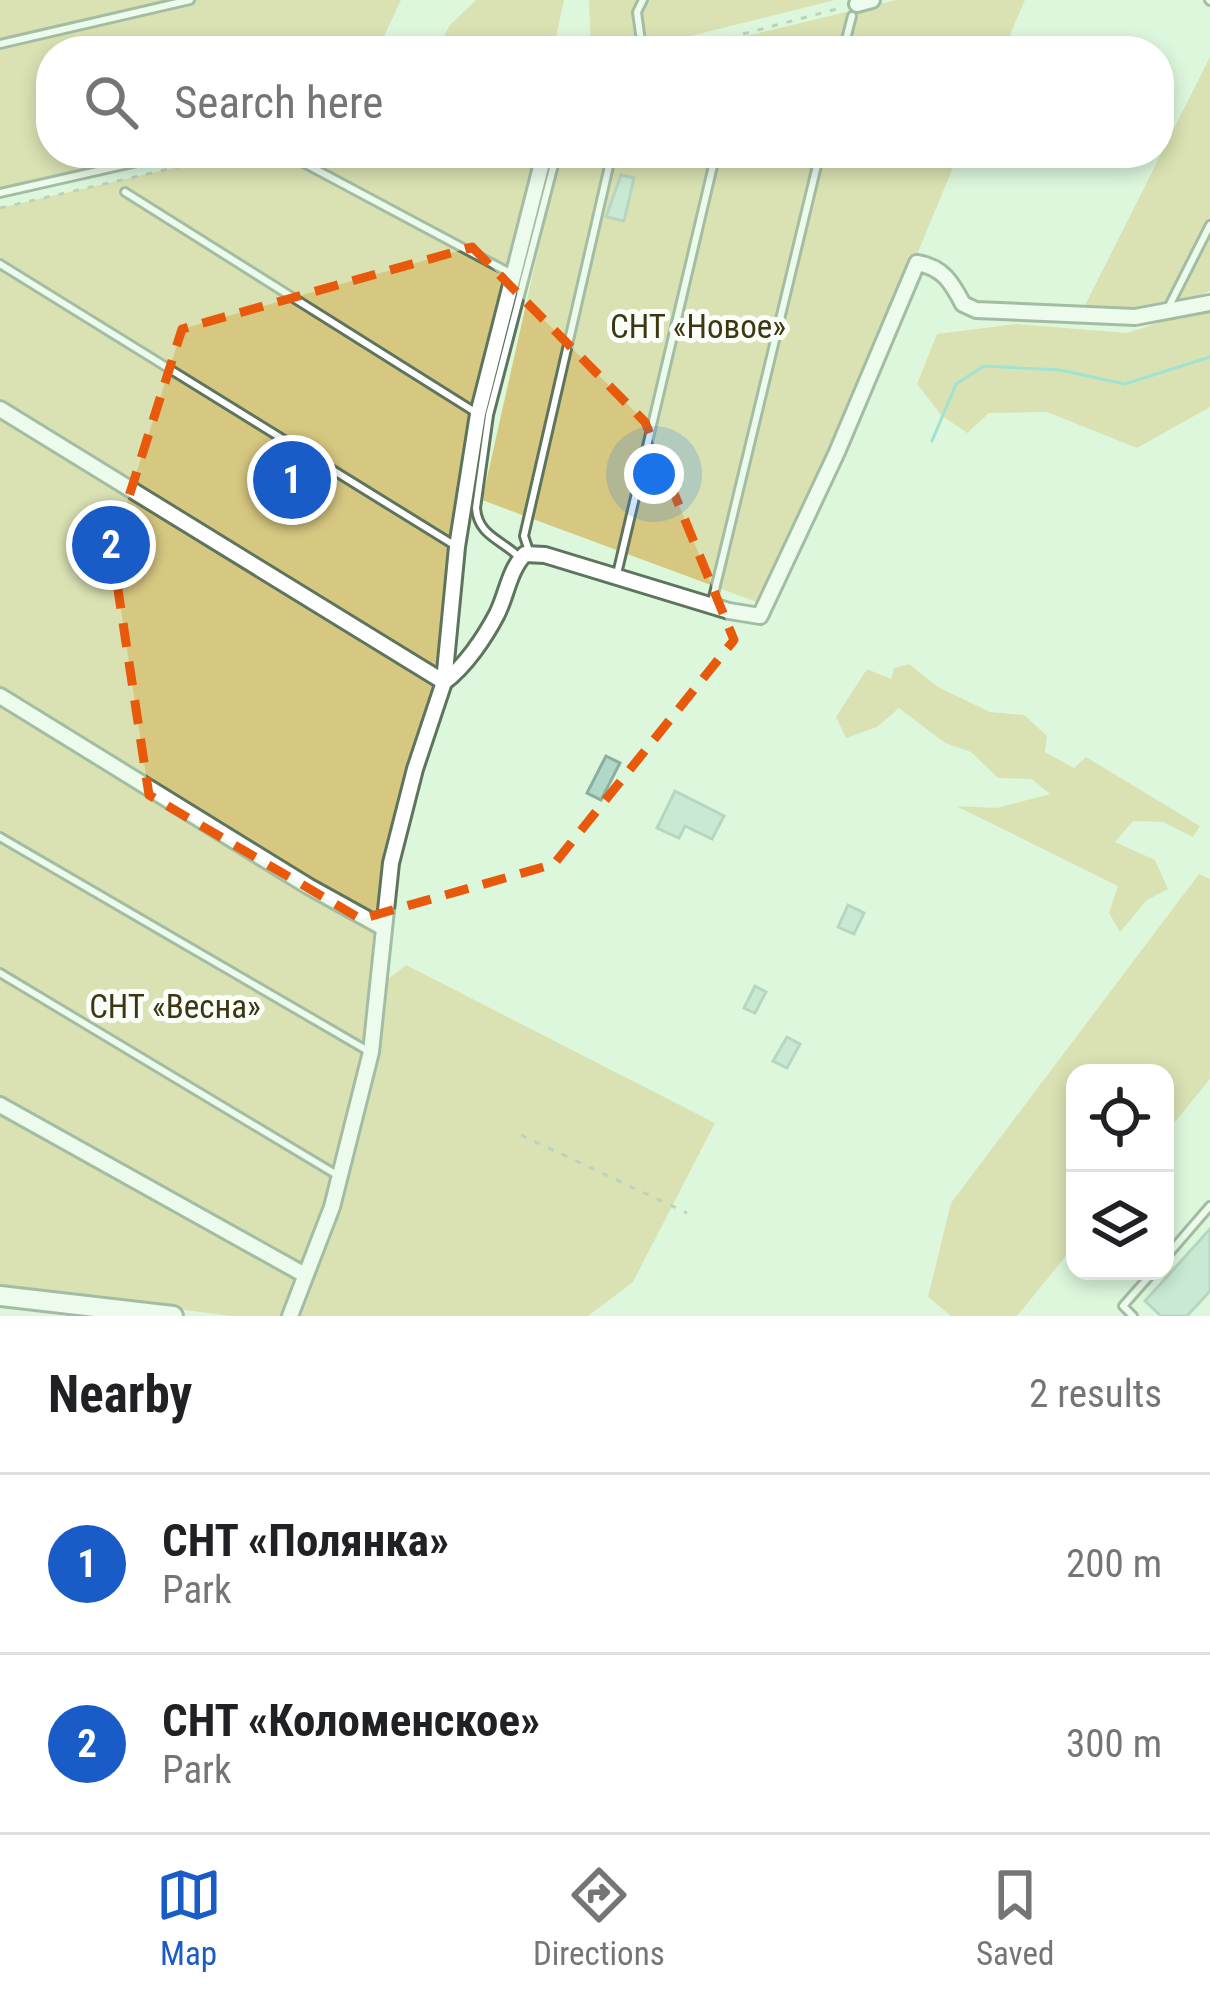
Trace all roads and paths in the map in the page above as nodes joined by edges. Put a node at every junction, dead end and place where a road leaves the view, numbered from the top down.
1 (190, 0) edge
2 (643, 0) edge
3 (860, 7) edge
4 (639, 36) edge
5 (731, 36) edge
6 (849, 36) edge
7 (0, 44) edge
8 (112, 168) edge
9 (173, 168) edge
10 (313, 168) edge
11 (541, 168) edge
12 (541, 168) edge
13 (609, 168) edge
14 (712, 168) edge
15 (816, 168) edge
16 (125, 192) dead end
17 (0, 194) edge
18 (0, 208) edge
19 (1210, 225) edge
20 (0, 264) edge
21 (513, 274) junction
22 (1210, 303) edge
23 (1165, 314) junction
24 (0, 409) edge
25 (478, 414) junction
26 (457, 547) junction
27 (526, 556) junction
28 (616, 578) junction
29 (711, 606) junction
30 (444, 682) junction
31 (0, 696) edge
32 (0, 837) edge
33 (382, 927) junction
34 (0, 973) edge
35 (371, 1052) junction
36 (0, 1105) edge
37 (521, 1135) dead end
38 (340, 1177) junction
39 (1210, 1206) edge
40 (687, 1213) dead end
41 (1174, 1248) edge
42 (305, 1275) junction
43 (1146, 1280) edge
44 (0, 1296) edge
45 (173, 1316) edge
46 (290, 1316) edge
47 (1132, 1316) edge

1 - 7 lane
2 - 4 lane
3 - 5 path
3 - 6 lane
8 - 17 lane
9 - 18 path
10 - 21 lane
11 - 21 street
12 - 27 lane
13 - 27 lane
14 - 28 lane
15 - 29 lane
16 - 25 lane
19 - 23 lane
20 - 26 lane
21 - 25 street
22 - 23 street
23 - 29 street
24 - 30 street
25 - 26 street
26 - 30 street
27 - 28 street
27 - 30 street
28 - 29 street
30 - 33 street
31 - 33 street
32 - 35 lane
33 - 35 street
34 - 38 lane
35 - 38 street
36 - 42 street
37 - 40 path
38 - 42 street
39 - 41 lane
42 - 46 street
43 - 47 lane
44 - 45 main road

